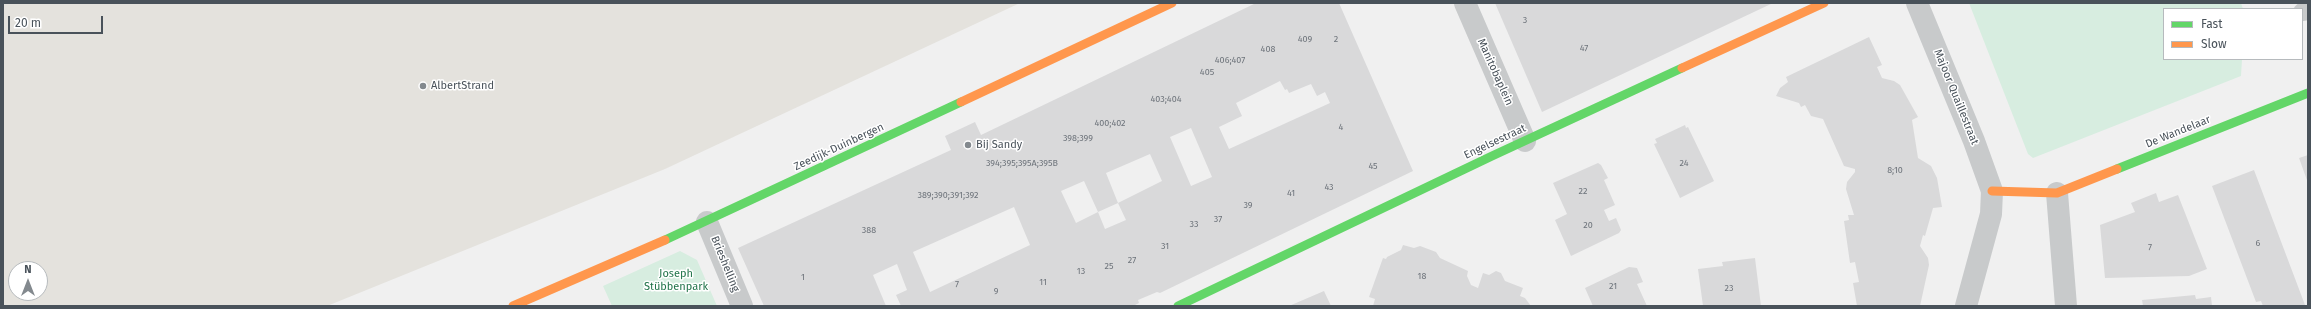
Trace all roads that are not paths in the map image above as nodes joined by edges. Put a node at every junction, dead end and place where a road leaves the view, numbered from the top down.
1 (1172, 3) edge
2 (1465, 3) edge
3 (1824, 3) edge
4 (1917, 3) edge
5 (2308, 93) edge
6 (1525, 141) junction
7 (1992, 191) junction
8 (2056, 193) junction
9 (707, 222) junction
10 (513, 306) edge
11 (742, 306) edge
12 (1178, 306) edge
13 (1966, 306) edge
14 (2066, 306) edge

1 - 9 street, Zeedijk-Duinbergen
2 - 6 street, Manitobaplein
3 - 6 street, Engelsestraat
4 - 7 street, Majoor Quaillestraat
5 - 8 street, De Wandelaar
6 - 12 street, Engelsestraat
7 - 8 street
7 - 13 street, Majoor Quaillestraat
8 - 14 street
9 - 10 street, Zeedijk-Duinbergen
9 - 11 street, Brieshelling

